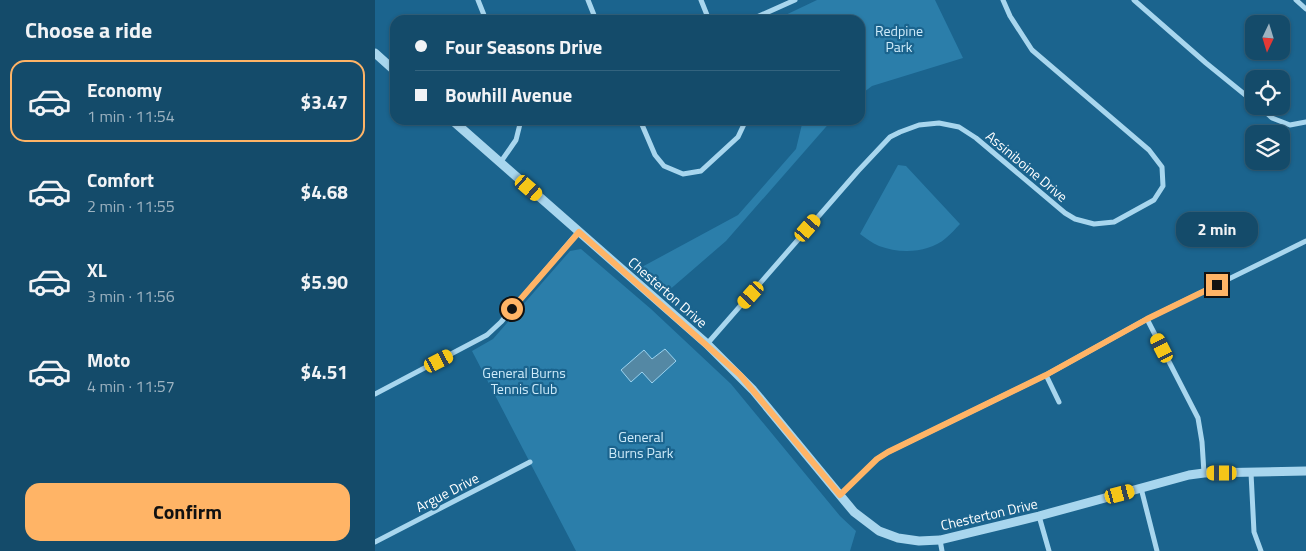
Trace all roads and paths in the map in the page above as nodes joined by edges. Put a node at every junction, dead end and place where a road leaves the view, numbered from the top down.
1 (478, 0) edge
2 (588, 0) edge
3 (701, 0) edge
4 (795, 0) edge
5 (1003, 0) edge
6 (1134, 0) edge
7 (1296, 0) edge
8 (1306, 9) edge
9 (484, 15) edge
10 (594, 15) edge
11 (707, 15) edge
12 (761, 15) edge
13 (375, 53) edge
14 (390, 66) edge
15 (1245, 95) edge
16 (1269, 115) edge
17 (1306, 122) edge
18 (457, 125) edge
19 (520, 125) edge
20 (642, 125) edge
21 (744, 125) edge
22 (500, 163) junction
23 (579, 232) junction
24 (1306, 241) edge
25 (1147, 319) junction
26 (707, 344) junction
27 (1046, 375) junction
28 (375, 394) edge
29 (1059, 402) dead end
30 (530, 462) dead end
31 (1306, 471) edge
32 (1204, 473) junction
33 (1251, 473) junction
34 (1141, 488) junction
35 (840, 495) junction
36 (1039, 516) junction
37 (940, 540) junction
38 (375, 542) edge
39 (942, 551) edge
40 (1049, 551) edge
41 (1157, 551) edge
42 (1261, 551) edge

1 - 9 street
2 - 10 street
3 - 11 street
4 - 12 street
5 - 26 street, Assiniboine Drive
6 - 15 street
7 - 8 street
13 - 14 street
16 - 17 street
18 - 22 street, Chesterton Drive
19 - 22 street
20 - 21 street
22 - 23 street, Chesterton Drive
23 - 26 street, Chesterton Drive
23 - 28 street
24 - 25 street
25 - 27 street
25 - 32 street
26 - 35 street, Chesterton Drive
27 - 29 street
27 - 35 street
30 - 38 street, Argue Drive
31 - 33 street, Chesterton Drive
32 - 33 street, Chesterton Drive
32 - 34 street, Chesterton Drive
33 - 42 street
34 - 36 street, Chesterton Drive
34 - 41 street
35 - 37 street, Chesterton Drive
36 - 37 street, Chesterton Drive
36 - 40 street
37 - 39 street

